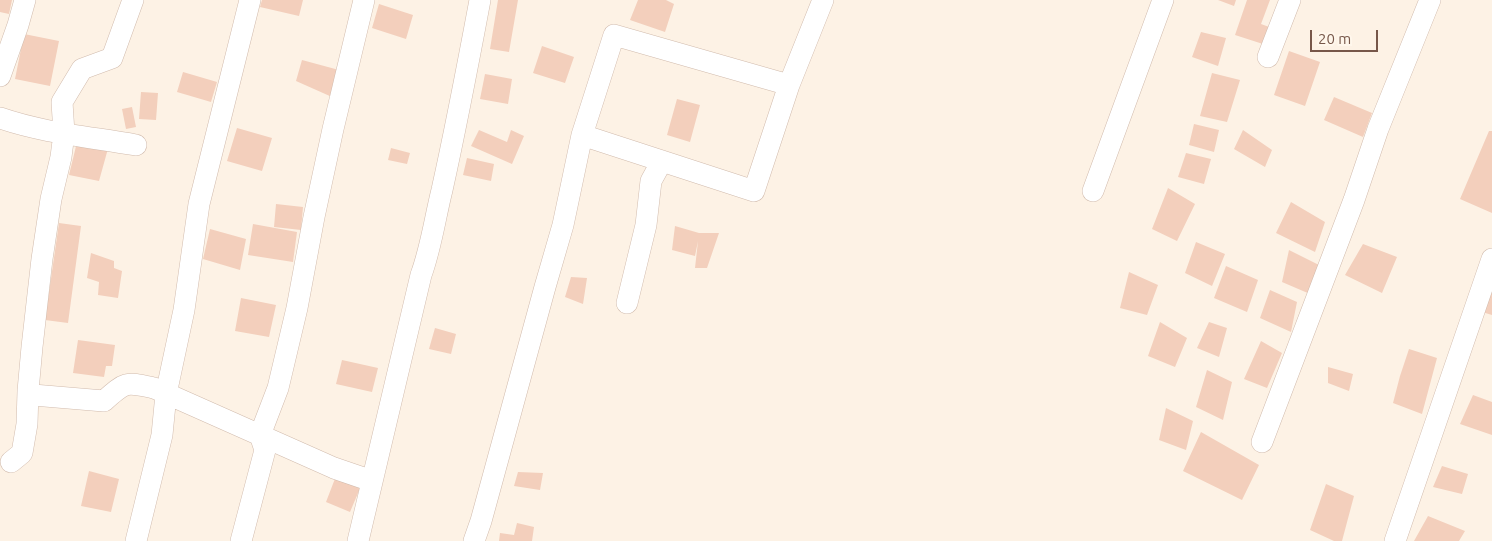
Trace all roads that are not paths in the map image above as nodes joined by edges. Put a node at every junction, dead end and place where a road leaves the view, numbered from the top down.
1 (25, 0) edge
2 (133, 0) edge
3 (250, 0) edge
4 (364, 0) edge
5 (480, 0) edge
6 (823, 0) edge
7 (1163, 0) edge
8 (1290, 0) edge
9 (1430, 0) edge
10 (1268, 57) dead end
11 (0, 76) edge
12 (789, 85) junction
13 (0, 118) edge
14 (64, 133) junction
15 (582, 135) junction
16 (136, 145) dead end
17 (662, 161) junction
18 (1093, 190) dead end
19 (1492, 259) edge
20 (627, 303) dead end
21 (28, 391) junction
22 (166, 394) junction
23 (260, 435) junction
24 (1262, 442) dead end
25 (11, 462) dead end
26 (372, 482) junction
27 (136, 541) edge
28 (241, 541) edge
29 (358, 541) edge
30 (474, 541) edge
31 (1396, 541) edge

1 - 11 street
2 - 14 street
3 - 22 street
4 - 23 street
5 - 26 street
6 - 12 street
7 - 18 street
8 - 10 street
9 - 24 street
12 - 15 street
12 - 17 street
13 - 14 street
14 - 16 street
14 - 21 street
15 - 17 street
15 - 30 street
17 - 20 street
19 - 31 street
21 - 22 street
21 - 25 street
22 - 23 street
22 - 27 street
23 - 26 street
23 - 28 street
26 - 29 street

